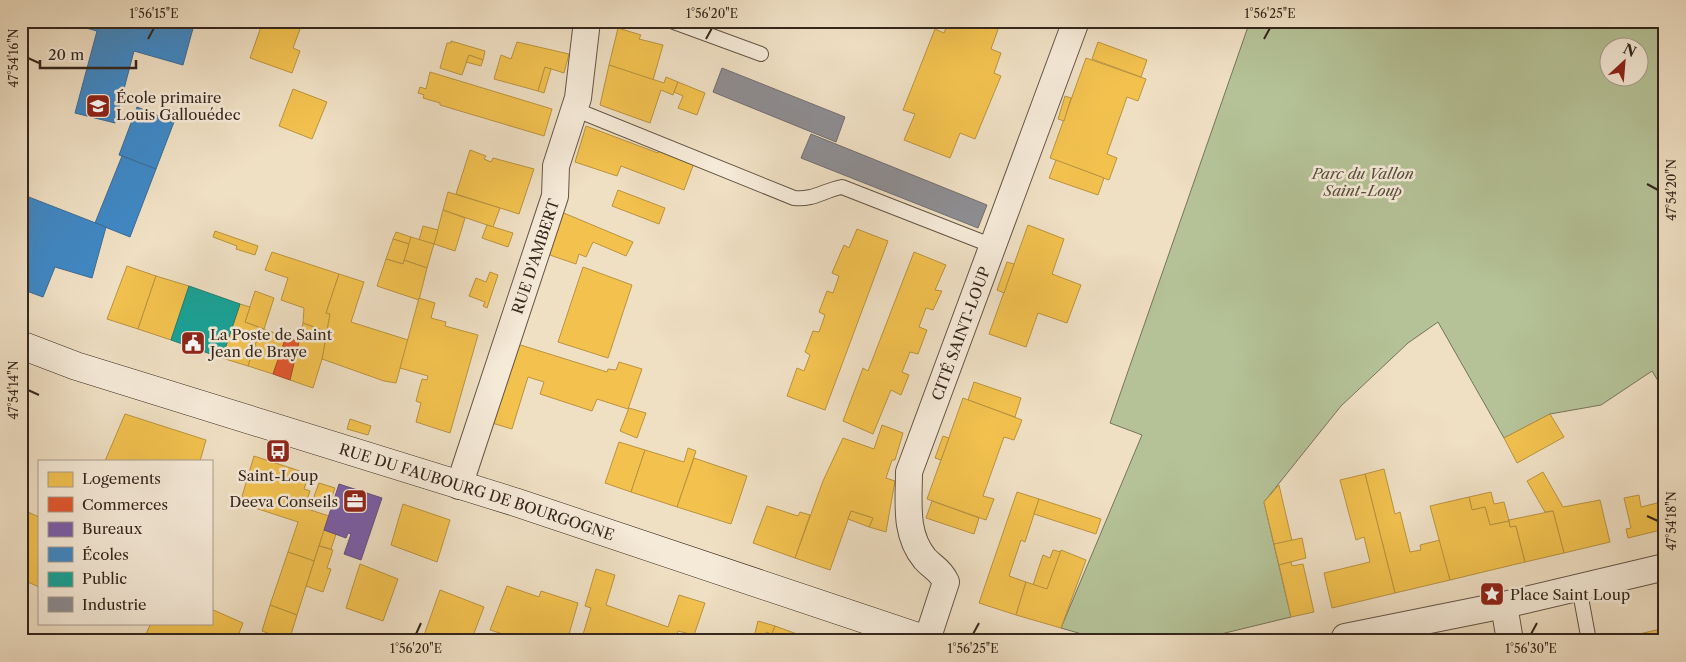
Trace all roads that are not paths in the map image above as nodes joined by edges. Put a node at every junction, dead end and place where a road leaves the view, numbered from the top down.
1 (587, 21) edge
2 (671, 21) edge
3 (1076, 21) edge
4 (761, 54) dead end
5 (574, 109) junction
6 (993, 246) junction
7 (21, 345) edge
8 (459, 486) junction
9 (1665, 567) edge
10 (1579, 587) junction
11 (1504, 605) junction
12 (1345, 637) dead end
13 (918, 639) edge
14 (1510, 641) edge
15 (1589, 641) edge

1 - 5 street, RUE D'AMBERT
2 - 4 lane
3 - 6 street, CITÉ SAINT-LOUP
5 - 6 lane
5 - 8 street, RUE D'AMBERT
6 - 13 street, CITÉ SAINT-LOUP
7 - 8 main road, RUE DU FAUBOURG DE BOURGOGNE
8 - 13 main road, RUE DU FAUBOURG DE BOURGOGNE
9 - 10 street
10 - 11 street
10 - 15 lane
11 - 12 street
11 - 14 street

